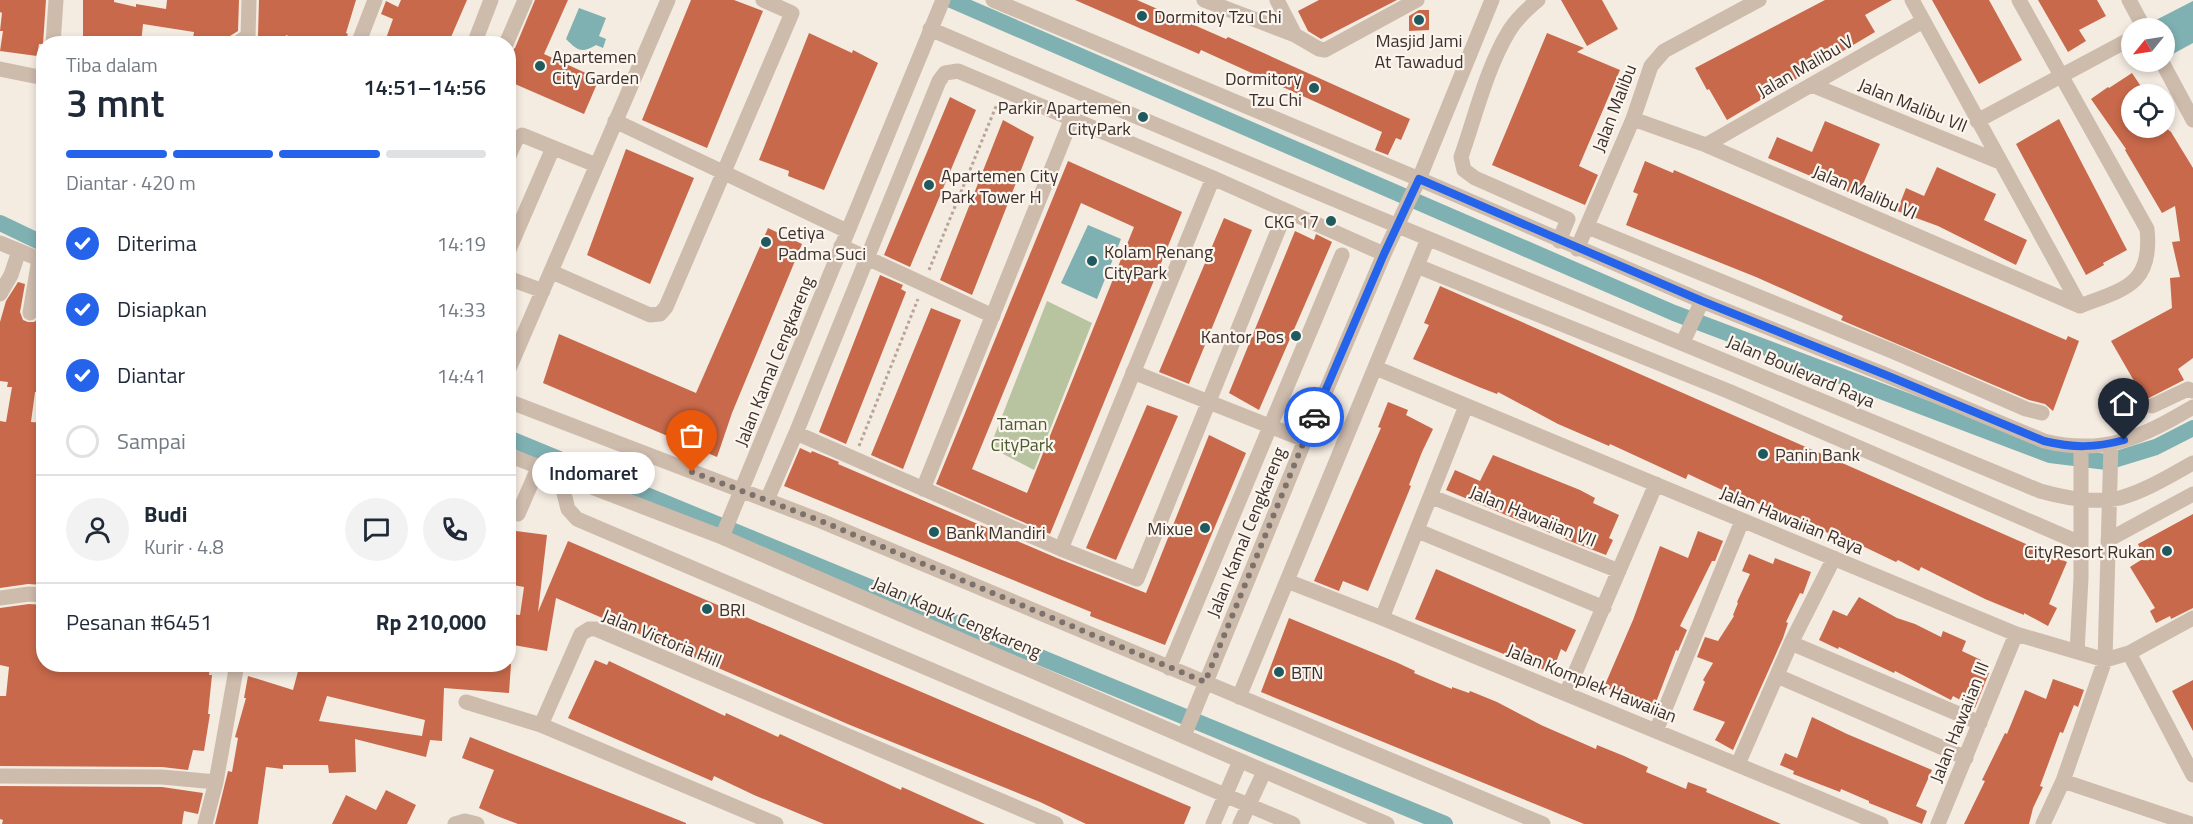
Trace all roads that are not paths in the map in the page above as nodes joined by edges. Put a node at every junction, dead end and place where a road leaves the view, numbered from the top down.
1 (56, 0) edge
2 (249, 0) edge
3 (375, 0) edge
4 (491, 0) edge
5 (525, 0) edge
6 (668, 0) edge
7 (763, 0) edge
8 (943, 0) edge
9 (993, 0) edge
10 (1204, 0) edge
11 (1277, 0) edge
12 (1417, 0) edge
13 (1492, 0) edge
14 (1538, 0) edge
15 (1759, 0) edge
16 (1912, 0) edge
17 (2019, 0) edge
18 (2129, 0) edge
19 (2139, 18) edge
20 (1923, 21) junction
21 (933, 23) junction
22 (1295, 35) junction
23 (54, 36) edge
24 (248, 36) edge
25 (361, 36) edge
26 (477, 36) edge
27 (509, 36) edge
28 (2121, 44) edge
29 (1465, 63) junction
30 (0, 69) edge
31 (2167, 72) edge
32 (1490, 73) junction
33 (2061, 75) junction
34 (36, 76) edge
35 (1812, 85) junction
36 (1072, 118) junction
37 (1633, 119) junction
38 (2193, 120) edge
39 (615, 121) junction
40 (1977, 121) junction
41 (516, 133) edge
42 (1706, 145) junction
43 (553, 148) junction
44 (2000, 162) junction
45 (596, 165) junction
46 (725, 173) junction
47 (1213, 178) junction
48 (1416, 184) junction
49 (1497, 188) junction
50 (1488, 209) junction
51 (1286, 211) junction
52 (1399, 220) junction
53 (1588, 226) junction
54 (847, 231) junction
55 (516, 234) edge
56 (1428, 239) junction
57 (1559, 241) junction
58 (0, 243) edge
59 (841, 246) junction
60 (1577, 249) junction
61 (20, 251) junction
62 (1384, 254) junction
63 (1342, 255) dead end
64 (36, 258) edge
65 (868, 259) junction
66 (1417, 266) junction
67 (552, 272) junction
68 (516, 281) edge
69 (36, 284) edge
70 (543, 291) junction
71 (0, 294) edge
72 (1700, 304) junction
73 (2080, 306) junction
74 (30, 313) dead end
75 (993, 316) junction
76 (1684, 340) junction
77 (1892, 351) junction
78 (516, 353) edge
79 (1735, 365) junction
80 (1376, 368) junction
81 (1133, 372) junction
82 (1886, 375) junction
83 (1728, 391) junction
84 (2193, 391) edge
85 (1209, 403) junction
86 (516, 404) edge
87 (1466, 406) junction
88 (2152, 406) dead end
89 (2193, 407) edge
90 (2042, 413) dead end
91 (1269, 426) junction
92 (796, 434) junction
93 (1305, 440) junction
94 (2111, 450) junction
95 (2081, 452) junction
96 (516, 458) edge
97 (2193, 463) edge
98 (539, 466) junction
99 (559, 474) junction
100 (1656, 484) junction
101 (923, 489) junction
102 (742, 492) junction
103 (2109, 493) junction
104 (2193, 494) edge
105 (2081, 495) junction
106 (1432, 497) junction
107 (767, 500) junction
108 (518, 514) dead end
109 (1742, 521) junction
110 (1418, 531) junction
111 (723, 536) junction
112 (2108, 540) junction
113 (2080, 543) junction
114 (1061, 549) junction
115 (1834, 558) junction
116 (1619, 571) junction
117 (2106, 577) junction
118 (2081, 578) junction
119 (1287, 581) junction
120 (36, 594) edge
121 (0, 598) edge
122 (1604, 608) junction
123 (1382, 618) junction
124 (2193, 618) edge
125 (2016, 634) junction
126 (1791, 643) junction
127 (2077, 652) junction
128 (2129, 652) junction
129 (2105, 660) junction
130 (1169, 668) junction
131 (236, 672) edge
132 (1777, 676) junction
133 (1205, 682) junction
134 (1566, 694) junction
135 (1239, 696) junction
136 (466, 702) dead end
137 (1980, 723) junction
138 (541, 725) junction
139 (1656, 731) junction
140 (1185, 733) junction
141 (1966, 758) junction
142 (1240, 761) junction
143 (1738, 764) junction
144 (1264, 772) junction
145 (2193, 775) edge
146 (0, 776) edge
147 (216, 782) junction
148 (2063, 782) junction
149 (1224, 795) junction
150 (1248, 805) junction
151 (475, 823) edge
152 (205, 824) edge
153 (455, 824) edge
154 (776, 824) edge
155 (1056, 824) edge
156 (1213, 824) edge
157 (1240, 824) edge
158 (1293, 824) edge
159 (1387, 824) edge
160 (1543, 824) edge
161 (1881, 824) edge
162 (1938, 824) edge
163 (2043, 824) edge
164 (2191, 824) edge

1 - 23 street
2 - 24 street
3 - 25 street
4 - 26 street
5 - 27 street
6 - 39 street
7 - 46 street
8 - 21 street, Jalan Kamal Cengkareng
9 - 48 street
10 - 22 street
11 - 22 street
12 - 22 street
13 - 29 street, Jalan Kamal Cengkareng
14 - 32 street
15 - 37 street, Jalan Malibu
16 - 20 street
17 - 33 street
18 - 19 street
20 - 35 street, Jalan Malibu V
20 - 40 street
21 - 52 street, Jalan Boulevard Raya
21 - 54 street, Jalan Kamal Cengkareng
28 - 33 street
29 - 32 street
29 - 48 street, Jalan Kamal Cengkareng
30 - 34 street
31 - 38 street
32 - 49 street
33 - 40 street
33 - 73 street
35 - 42 street, Jalan Malibu V
35 - 44 street, Jalan Malibu VII
36 - 47 street
36 - 65 street
36 - 75 street
37 - 42 street, Jalan Malibu VI
37 - 53 street, Jalan Malibu
39 - 45 street
39 - 46 street
40 - 44 street
41 - 43 street
42 - 73 street, Jalan Malibu VI
43 - 45 street
43 - 55 street
44 - 73 street
45 - 67 street
46 - 54 street
46 - 67 street
47 - 51 street
47 - 81 street
48 - 50 street, Jalan Boulevard Raya
48 - 52 street, Jalan Kamal Cengkareng
49 - 50 street
49 - 57 street
50 - 57 street, Jalan Boulevard Raya
51 - 62 street
51 - 85 street
52 - 56 street, Jalan Boulevard Raya
52 - 62 street, Jalan Kamal Cengkareng
53 - 60 street, Jalan Malibu
53 - 77 street
54 - 59 street, Jalan Kamal Cengkareng
56 - 66 street
56 - 76 street, Jalan Boulevard Raya
57 - 60 street, Jalan Boulevard Raya
58 - 61 street
59 - 65 street
59 - 102 street, Jalan Kamal Cengkareng
60 - 72 street, Jalan Boulevard Raya
61 - 64 street
61 - 71 street
62 - 93 street, Jalan Kamal Cengkareng
63 - 91 street
65 - 75 street
65 - 92 street
66 - 80 street
66 - 83 street
67 - 70 street
68 - 70 street
69 - 74 street
70 - 78 street
72 - 76 street
72 - 82 street, Jalan Boulevard Raya
75 - 101 street
76 - 79 street, Jalan Boulevard Raya
77 - 82 street
77 - 90 street
79 - 83 street
79 - 105 street, Jalan Boulevard Raya
80 - 87 street, Jalan Hawaiian Raya
80 - 119 street
81 - 85 street
81 - 114 street
82 - 95 street, Jalan Boulevard Raya
83 - 113 street
84 - 88 street
85 - 91 street
85 - 114 street
86 - 102 street
87 - 100 street, Jalan Hawaiian Raya
87 - 106 street
89 - 94 street, Jalan Boulevard Raya
91 - 93 street
91 - 130 street
92 - 101 street
92 - 107 street
93 - 133 street, Jalan Kamal Cengkareng
94 - 95 street, Jalan Boulevard Raya
94 - 103 street
95 - 105 street
96 - 98 street, Jalan Kapuk Cengkareng
97 - 103 street, Jalan Boulevard Raya
98 - 99 street, Jalan Kapuk Cengkareng
98 - 108 street
99 - 111 street, Jalan Kapuk Cengkareng
99 - 149 street
100 - 109 street, Jalan Hawaiian Raya
100 - 116 street
101 - 114 street
102 - 107 street
102 - 111 street, Jalan Kamal Cengkareng
103 - 105 street, Jalan Boulevard Raya
103 - 112 street
104 - 112 street
105 - 113 street
106 - 110 street
106 - 116 street, Jalan Hawaiian VII
107 - 130 street
109 - 115 street, Jalan Hawaiian Raya
109 - 139 street
110 - 122 street
110 - 123 street
111 - 140 street, Jalan Kapuk Cengkareng
112 - 117 street
113 - 118 street
115 - 125 street, Jalan Hawaiian Raya
115 - 126 street
116 - 122 street
117 - 118 street
117 - 129 street
118 - 127 street
119 - 123 street, Jalan Komplek Hawaiian
119 - 135 street
120 - 121 street
122 - 134 street
123 - 134 street, Jalan Komplek Hawaiian
124 - 128 street
125 - 127 street, Jalan Hawaiian Raya
125 - 137 street, Jalan Hawaiian III
126 - 132 street
126 - 137 street
127 - 129 street, Jalan Hawaiian Raya
128 - 129 street
128 - 145 street
129 - 148 street
130 - 133 street
131 - 147 street
132 - 141 street
132 - 143 street
133 - 135 street
133 - 140 street, Jalan Kamal Cengkareng
134 - 139 street, Jalan Komplek Hawaiian
135 - 160 street
136 - 138 street
137 - 141 street, Jalan Hawaiian III
138 - 154 street
138 - 155 street, Jalan Victoria Hill
139 - 143 street, Jalan Komplek Hawaiian
140 - 142 street, Jalan Kapuk Cengkareng
141 - 162 street, Jalan Hawaiian III
142 - 144 street, Jalan Kapuk Cengkareng
142 - 149 street
143 - 161 street, Jalan Komplek Hawaiian
144 - 150 street
144 - 159 street, Jalan Kapuk Cengkareng
146 - 147 street
147 - 152 street
148 - 163 street
148 - 164 street
149 - 150 street
149 - 156 street
150 - 157 street
150 - 158 street
151 - 153 street

